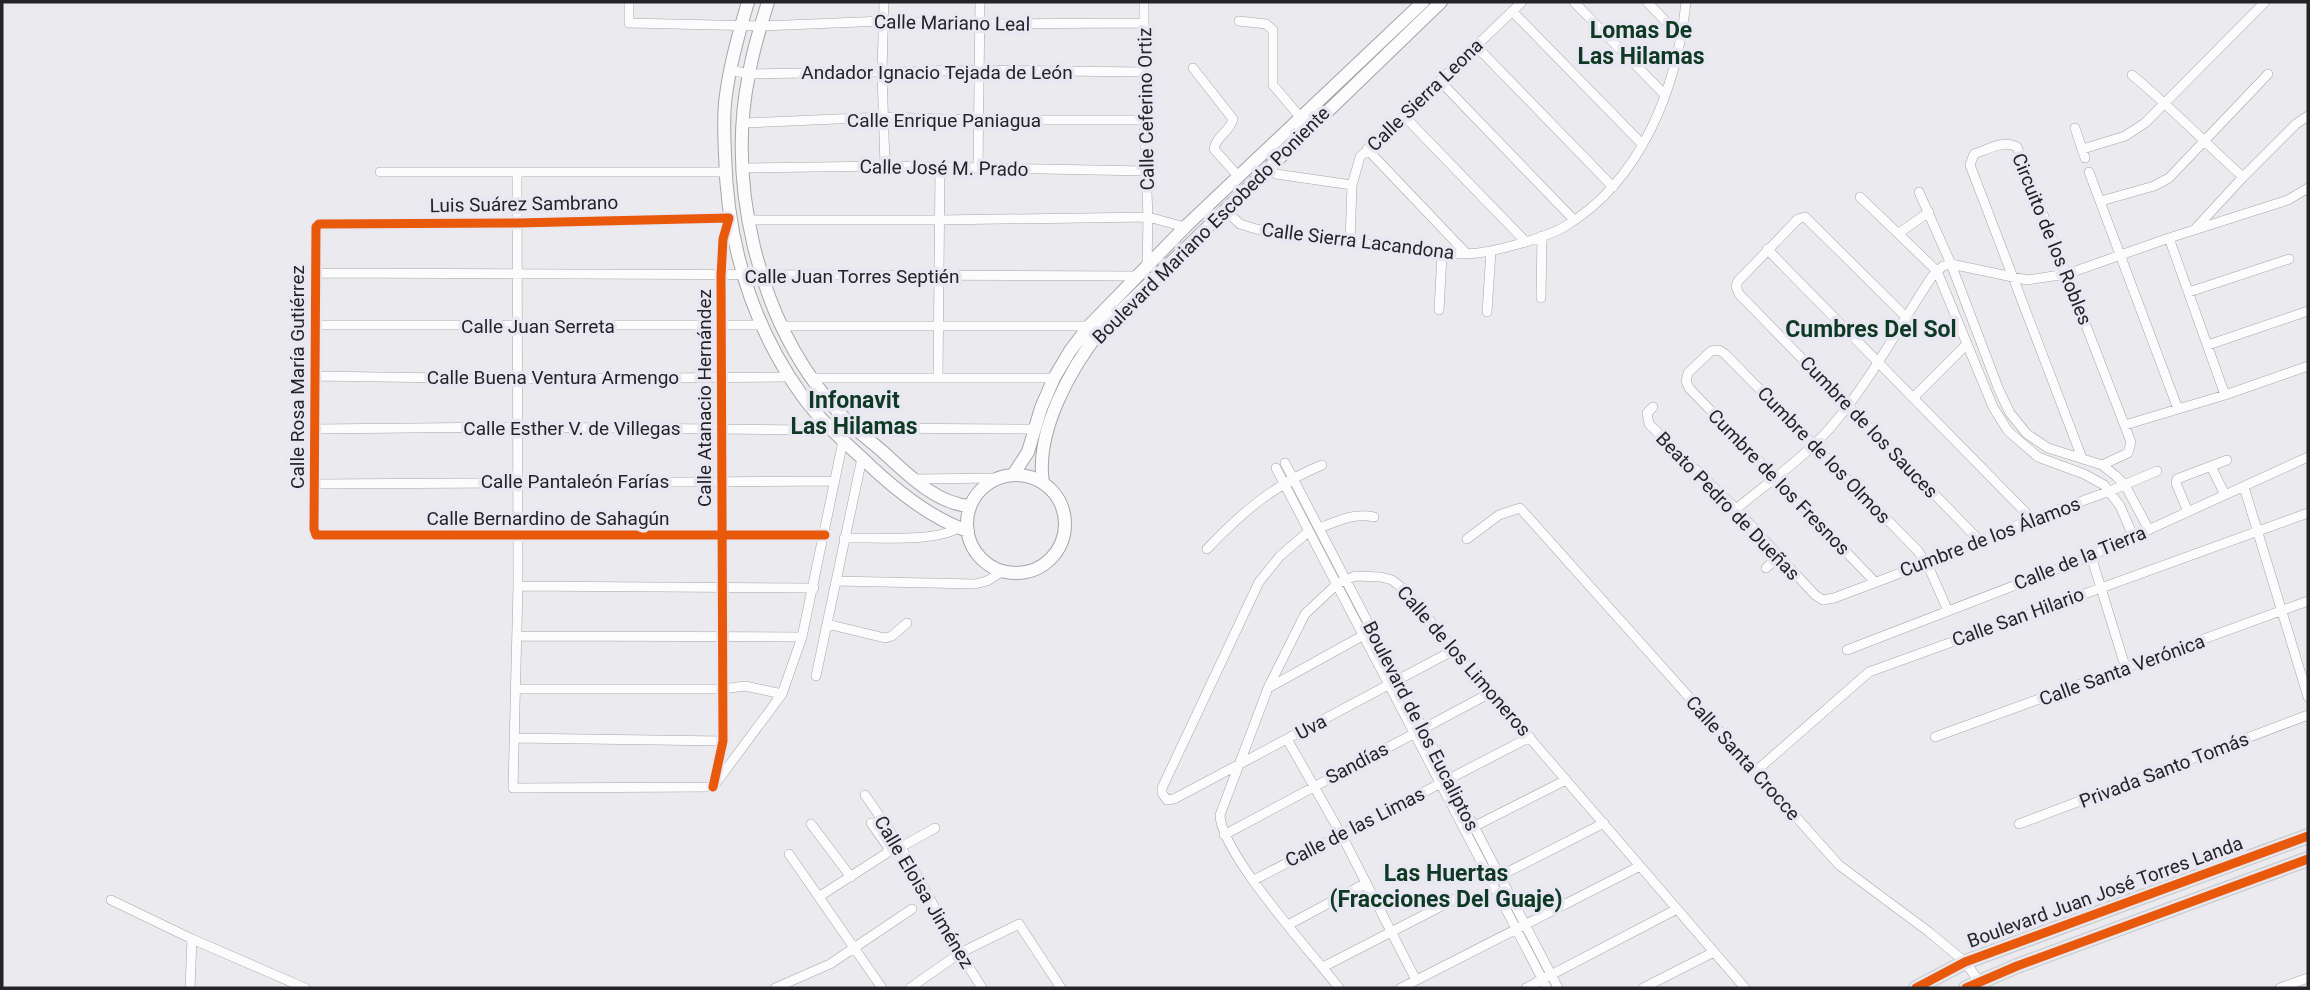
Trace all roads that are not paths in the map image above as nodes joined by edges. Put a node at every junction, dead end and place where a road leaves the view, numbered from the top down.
1 (629, 2) edge
2 (748, 2) edge
3 (768, 2) edge
4 (884, 2) edge
5 (979, 2) edge
6 (1144, 2) edge
7 (1423, 2) edge
8 (1441, 2) edge
9 (1521, 2) edge
10 (1574, 2) edge
11 (1647, 2) edge
12 (1685, 2) edge
13 (2265, 2) edge
14 (1512, 11) junction
15 (884, 21) junction
16 (1239, 21) dead end
17 (1144, 23) junction
18 (979, 24) junction
19 (741, 26) junction
20 (760, 26) junction
21 (1681, 36) junction
22 (1476, 46) junction
23 (1193, 68) dead end
24 (731, 69) junction
25 (979, 70) junction
26 (882, 71) junction
27 (1358, 71) junction
28 (1144, 72) junction
29 (748, 74) junction
30 (2269, 74) dead end
31 (2132, 75) dead end
32 (1440, 81) junction
33 (1664, 95) junction
34 (2164, 102) junction
35 (1404, 116) junction
36 (2308, 116) edge
37 (883, 117) junction
38 (1301, 118) junction
39 (1144, 120) junction
40 (979, 121) junction
41 (744, 123) junction
42 (2075, 128) dead end
43 (2203, 141) junction
44 (1642, 144) junction
45 (1367, 149) junction
46 (885, 166) junction
47 (742, 168) junction
48 (940, 168) junction
49 (978, 168) junction
50 (1267, 168) junction
51 (1146, 171) junction
52 (380, 172) dead end
53 (725, 172) junction
54 (2089, 172) dead end
55 (517, 173) junction
56 (1239, 177) junction
57 (2243, 177) junction
58 (1352, 185) junction
59 (1613, 187) junction
60 (2308, 188) edge
61 (1919, 192) dead end
62 (1860, 197) dead end
63 (2101, 201) junction
64 (2218, 204) junction
65 (1225, 210) junction
66 (1929, 212) junction
67 (1149, 217) junction
68 (729, 218) junction
69 (2229, 218) junction
70 (749, 220) junction
71 (938, 220) junction
72 (1574, 220) junction
73 (518, 223) junction
74 (319, 224) joint
75 (1185, 227) junction
76 (2194, 230) junction
77 (1899, 233) junction
78 (1542, 236) junction
79 (2169, 238) junction
80 (1525, 241) junction
81 (1350, 242) junction
82 (1767, 249) junction
83 (1491, 251) junction
84 (1466, 253) junction
85 (1442, 254) junction
86 (2120, 255) junction
87 (2289, 259) dead end
88 (1951, 264) junction
89 (1142, 271) junction
90 (1937, 271) junction
91 (315, 273) junction
92 (517, 274) junction
93 (2067, 274) junction
94 (939, 275) junction
95 (721, 276) junction
96 (742, 276) junction
97 (762, 276) junction
98 (2015, 279) junction
99 (2189, 292) junction
100 (1541, 298) dead end
101 (1439, 310) dead end
102 (2308, 311) edge
103 (1487, 312) dead end
104 (1905, 316) junction
105 (315, 325) junction
106 (762, 325) junction
107 (517, 326) junction
108 (721, 326) junction
109 (782, 326) junction
110 (938, 326) junction
111 (1089, 326) junction
112 (1967, 344) junction
113 (2208, 345) junction
114 (1877, 361) junction
115 (2308, 366) edge
116 (315, 376) junction
117 (721, 376) junction
118 (790, 377) junction
119 (812, 378) junction
120 (937, 378) junction
121 (1054, 378) junction
122 (517, 379) junction
123 (1686, 381) joint
124 (2225, 396) junction
125 (1914, 397) junction
126 (1848, 405) junction
127 (1653, 407) dead end
128 (2178, 409) junction
129 (2125, 425) junction
130 (518, 427) junction
131 (828, 427) junction
132 (721, 428) junction
133 (856, 428) junction
134 (315, 429) junction
135 (1035, 429) junction
136 (843, 441) junction
137 (1814, 445) junction
138 (2308, 457) edge
139 (862, 458) junction
140 (2082, 458) junction
141 (2227, 460) dead end
142 (1281, 465) dead end
143 (1322, 465) dead end
144 (2102, 465) junction
145 (2211, 466) junction
146 (2157, 471) dead end
147 (1007, 476) junction
148 (1774, 477) junction
149 (915, 479) junction
150 (1288, 480) junction
151 (517, 481) junction
152 (722, 481) junction
153 (835, 481) junction
154 (1043, 483) junction
155 (314, 484) junction
156 (2125, 485) junction
157 (2244, 487) junction
158 (2110, 491) junction
159 (2225, 495) junction
160 (970, 506) junction
161 (1736, 509) junction
162 (2188, 512) junction
163 (2308, 513) edge
164 (1374, 517) dead end
165 (2032, 519) junction
166 (1320, 528) junction
167 (963, 529) junction
168 (2149, 530) junction
169 (2257, 531) junction
170 (314, 532) joint
171 (1308, 532) junction
172 (722, 534) junction
173 (825, 535) junction
174 (517, 536) junction
175 (845, 538) junction
176 (2134, 538) junction
177 (1467, 539) dead end
178 (1980, 541) junction
179 (1207, 549) dead end
180 (2091, 556) junction
181 (1778, 557) junction
182 (1927, 563) junction
183 (1766, 568) dead end
184 (1003, 571) junction
185 (835, 581) junction
186 (1341, 582) junction
187 (1875, 582) junction
188 (518, 586) junction
189 (722, 587) junction
190 (2101, 587) junction
191 (814, 588) junction
192 (1823, 600) joint
193 (2308, 601) edge
194 (1948, 611) junction
195 (2282, 611) junction
196 (907, 623) dead end
197 (827, 624) junction
198 (1364, 635) junction
199 (518, 636) junction
200 (723, 637) junction
201 (802, 637) junction
202 (1454, 650) junction
203 (1847, 650) dead end
204 (2126, 669) junction
205 (816, 676) dead end
206 (1394, 683) junction
207 (517, 688) junction
208 (1268, 688) junction
209 (723, 689) junction
210 (1492, 692) junction
211 (782, 694) junction
212 (2308, 697) edge
213 (2308, 715) edge
214 (1419, 730) junction
215 (1530, 737) junction
216 (1934, 737) dead end
217 (514, 738) junction
218 (1287, 739) junction
219 (723, 741) junction
220 (1236, 768) junction
221 (1756, 771) junction
222 (1566, 780) junction
223 (1445, 781) junction
224 (1315, 785) junction
225 (713, 787) junction
226 (865, 795) dead end
227 (871, 823) dead end
228 (1604, 823) junction
229 (811, 824) dead end
230 (2019, 824) dead end
231 (934, 828) dead end
232 (1469, 829) junction
233 (1341, 834) junction
234 (1224, 835) junction
235 (2308, 836) edge
236 (901, 847) junction
237 (789, 854) dead end
238 (2308, 859) edge
239 (1640, 866) junction
240 (850, 877) junction
241 (1495, 879) junction
242 (1254, 880) junction
243 (1366, 883) junction
244 (1463, 895) dead end
245 (820, 896) junction
246 (111, 900) dead end
247 (912, 909) dead end
248 (1677, 909) junction
249 (1287, 925) junction
250 (1520, 928) junction
251 (1390, 931) junction
252 (192, 939) junction
253 (855, 948) junction
254 (1714, 952) junction
255 (960, 953) junction
256 (1965, 962) junction
257 (1323, 967) junction
258 (2308, 978) edge
259 (1416, 980) junction
260 (1547, 981) edge
261 (1976, 986) edge
262 (190, 988) edge
263 (305, 988) edge
264 (775, 988) edge
265 (882, 988) edge
266 (910, 988) edge
267 (982, 988) edge
268 (1061, 988) edge
269 (1339, 988) edge
270 (1401, 988) edge
271 (1526, 988) edge
272 (1558, 988) edge
273 (1643, 988) edge
274 (1745, 988) edge
275 (1916, 988) edge
276 (2280, 988) edge

1 - 19 street
2 - 19 street
3 - 20 street
4 - 15 street
5 - 18 street
6 - 17 street, Calle Ceferino Ortiz
7 - 27 street, Boulevard Mariano Escobedo Poniente
8 - 27 street, Boulevard Mariano Escobedo Poniente
9 - 14 street, Calle Sierra Leona
10 - 33 street
11 - 21 street
12 - 21 street, Calle Sierra Lacandona
13 - 34 street
14 - 22 street, Calle Sierra Leona
14 - 44 street
15 - 18 street, Calle Mariano Leal
15 - 20 street, Calle Mariano Leal
15 - 26 street
16 - 38 street
17 - 18 street, Calle Mariano Leal
17 - 28 street, Calle Ceferino Ortiz
18 - 25 street
19 - 20 street, Calle Mariano Leal
19 - 24 street
20 - 29 street
21 - 33 street, Calle Sierra Lacandona
22 - 32 street, Calle Sierra Leona
22 - 59 street
23 - 56 street
24 - 29 street, Andador Ignacio Tejada de León
24 - 53 street
25 - 26 street, Andador Ignacio Tejada de León
25 - 28 street, Andador Ignacio Tejada de León
25 - 40 street
26 - 29 street, Andador Ignacio Tejada de León
26 - 37 street
27 - 38 street, Boulevard Mariano Escobedo Poniente
27 - 50 street, Boulevard Mariano Escobedo Poniente
28 - 39 street, Calle Ceferino Ortiz
29 - 41 street
30 - 43 street
31 - 34 street
32 - 35 street, Calle Sierra Leona
32 - 72 street
33 - 44 street, Calle Sierra Lacandona
34 - 42 street
34 - 43 street
35 - 45 street, Calle Sierra Leona
35 - 80 street
36 - 57 street
37 - 40 street, Calle Enrique Paniagua
37 - 41 street, Calle Enrique Paniagua
37 - 46 street
38 - 56 street, Boulevard Mariano Escobedo Poniente
39 - 40 street, Calle Enrique Paniagua
39 - 51 street, Calle Ceferino Ortiz
40 - 49 street
41 - 47 street
43 - 57 street
43 - 63 street
44 - 59 street, Calle Sierra Lacandona
45 - 58 street, Calle Sierra Leona
45 - 84 street
46 - 47 street, Calle José M. Prado
46 - 48 street, Calle José M. Prado
47 - 70 street
48 - 49 street, Calle José M. Prado
48 - 71 street
49 - 51 street, Calle José M. Prado
50 - 58 street
50 - 65 street, Boulevard Mariano Escobedo Poniente
51 - 67 street, Calle Ceferino Ortiz
52 - 55 street
53 - 55 street
53 - 68 street
54 - 63 street
55 - 73 street
56 - 75 street, Boulevard Mariano Escobedo Poniente
57 - 64 street
58 - 81 street, Calle Sierra Leona
59 - 72 street, Calle Sierra Lacandona
60 - 69 street
61 - 66 street
62 - 77 street
63 - 86 street
64 - 69 street
64 - 76 street
65 - 81 street, Calle Sierra Lacandona
65 - 154 street, Boulevard Mariano Escobedo Poniente
66 - 77 street
66 - 88 street
67 - 71 street
67 - 75 street, Calle Ceferino Ortiz
67 - 89 street, Calle Ceferino Ortiz
68 - 73 street, Luis Suárez Sambrano
68 - 95 street, Calle Atanacio Hernández
68 - 96 street
69 - 76 street
70 - 71 street
70 - 97 street
71 - 94 street
72 - 78 street, Calle Sierra Lacandona
73 - 74 street, Luis Suárez Sambrano
73 - 92 street
74 - 91 street, Calle Rosa María Gutiérrez
75 - 89 street, Boulevard Mariano Escobedo Poniente
76 - 79 street
77 - 90 street
78 - 80 street, Calle Sierra Lacandona
78 - 100 street
79 - 86 street
79 - 99 street
80 - 83 street, Calle Sierra Lacandona
81 - 85 street, Calle Sierra Lacandona
82 - 104 street
82 - 114 street
82 - 126 street, Cumbre de los Sauces
83 - 84 street, Calle Sierra Lacandona
83 - 103 street
84 - 85 street, Calle Sierra Lacandona
85 - 101 street
86 - 93 street
86 - 128 street
87 - 99 street
88 - 90 street
88 - 98 street
88 - 140 street
89 - 94 street, Calle Juan Torres Septién
89 - 111 street, Boulevard Mariano Escobedo Poniente
90 - 104 street
90 - 112 street
91 - 92 street, Calle Juan Torres Septién
91 - 105 street, Calle Rosa María Gutiérrez
92 - 95 street, Calle Juan Torres Septién
92 - 107 street
93 - 98 street
93 - 98 street, Circuito de los Robles
93 - 129 street, Circuito de los Robles
94 - 97 street, Calle Juan Torres Septién
94 - 110 street
95 - 96 street, Calle Juan Torres Septién
95 - 108 street, Calle Atanacio Hernández
96 - 97 street, Calle Juan Torres Septién
96 - 106 street
97 - 109 street
98 - 140 street, Circuito de los Robles
99 - 113 street
102 - 113 street
104 - 114 street
105 - 107 street, Calle Juan Serreta
105 - 116 street, Calle Rosa María Gutiérrez
106 - 108 street, Calle Juan Serreta
106 - 118 street
107 - 108 street, Calle Juan Serreta
107 - 122 street
108 - 117 street, Calle Atanacio Hernández
109 - 110 street
109 - 119 street
110 - 111 street
110 - 120 street
111 - 121 street, Boulevard Mariano Escobedo Poniente
112 - 125 street
112 - 158 street
113 - 124 street
114 - 125 street
114 - 126 street
115 - 124 street
116 - 122 street, Calle Buena Ventura Armengo
116 - 134 street, Calle Rosa María Gutiérrez
117 - 118 street, Calle Buena Ventura Armengo
117 - 122 street, Calle Buena Ventura Armengo
117 - 132 street, Calle Atanacio Hernández
118 - 131 street
119 - 120 street
119 - 133 street
120 - 121 street
121 - 135 street, Boulevard Mariano Escobedo Poniente
122 - 130 street
123 - 137 street, Cumbre de los Olmos
123 - 148 street, Cumbre de los Fresnos
124 - 128 street
125 - 165 street
126 - 137 street
126 - 178 street, Cumbre de los Sauces
127 - 161 street, Beato Pedro de Dueñas
128 - 129 street
129 - 144 street, Circuito de los Robles
130 - 132 street, Calle Esther V. de Villegas
130 - 134 street, Calle Esther V. de Villegas
130 - 151 street
131 - 132 street, Calle Esther V. de Villegas
131 - 136 street
132 - 152 street, Calle Atanacio Hernández
133 - 135 street
133 - 149 street
134 - 155 street, Calle Rosa María Gutiérrez
135 - 147 street, Boulevard Mariano Escobedo Poniente
136 - 139 street
136 - 153 street
137 - 148 street
137 - 182 street, Cumbre de los Olmos
138 - 157 street, Calle de la Tierra
139 - 167 street
139 - 175 street
140 - 144 street
141 - 145 street
142 - 150 street, Boulevard de los Eucaliptos
143 - 150 street
144 - 156 street
145 - 159 street
145 - 162 street
146 - 156 street, Cumbre de los Álamos
147 - 149 street
147 - 154 street
147 - 160 street
148 - 161 street
148 - 187 street, Cumbre de los Fresnos
149 - 160 street
150 - 166 street, Boulevard de los Eucaliptos
150 - 171 street, Boulevard de los Eucaliptos
150 - 179 street
151 - 152 street, Calle Pantaleón Farías
151 - 155 street, Calle Pantaleón Farías
151 - 174 street
152 - 153 street, Calle Pantaleón Farías
152 - 172 street, Calle Atanacio Hernández
153 - 173 street
154 - 184 street
155 - 170 street, Calle Rosa María Gutiérrez
156 - 158 street, Cumbre de los Álamos
156 - 168 street
157 - 159 street, Calle de la Tierra
157 - 169 street
158 - 165 street, Cumbre de los Álamos
158 - 176 street
159 - 162 street, Calle de la Tierra
160 - 167 street
161 - 181 street, Beato Pedro de Dueñas
162 - 168 street, Calle de la Tierra
163 - 169 street, Calle San Hilario
164 - 166 street
165 - 178 street, Cumbre de los Álamos
166 - 186 street, Boulevard de los Eucaliptos
167 - 175 street
167 - 184 street
168 - 176 street, Calle de la Tierra
169 - 190 street, Calle San Hilario
169 - 195 street
170 - 174 street, Calle Bernardino de Sahagún
171 - 186 street, Boulevard de los Eucaliptos
171 - 220 street, Uva
172 - 173 street, Calle Bernardino de Sahagún
172 - 174 street, Calle Bernardino de Sahagún
172 - 189 street, Calle Atanacio Hernández
173 - 191 street
174 - 188 street
175 - 185 street
176 - 180 street, Calle de la Tierra
177 - 221 street, Calle Santa Crocce
178 - 182 street, Cumbre de los Álamos
180 - 190 street
180 - 194 street, Calle de la Tierra
181 - 183 street
181 - 192 street, Beato Pedro de Dueñas
182 - 187 street, Cumbre de los Álamos
182 - 194 street, Cumbre de los Olmos
184 - 185 street
185 - 197 street
186 - 198 street, Boulevard de los Eucaliptos
186 - 202 street, Calle de los Limoneros
186 - 206 street, Boulevard de los Eucaliptos
186 - 208 street
187 - 192 street, Cumbre de los Álamos
188 - 189 street
188 - 199 street
189 - 191 street
189 - 200 street, Calle Atanacio Hernández
190 - 204 street
190 - 221 street, Calle San Hilario
191 - 201 street
193 - 195 street, Calle Santa Verónica
194 - 203 street, Calle de la Tierra
195 - 204 street, Calle Santa Verónica
195 - 212 street
196 - 197 street
197 - 205 street
198 - 206 street, Boulevard de los Eucaliptos
198 - 208 street
199 - 200 street
199 - 207 street
200 - 201 street
200 - 209 street, Calle Atanacio Hernández
201 - 211 street
202 - 206 street, Uva
202 - 210 street, Calle de los Limoneros
204 - 216 street, Calle Santa Verónica
206 - 214 street, Boulevard de los Eucaliptos
206 - 218 street, Uva
207 - 209 street
207 - 217 street
208 - 220 street
209 - 211 street
209 - 219 street, Calle Atanacio Hernández
210 - 214 street, Sandías
210 - 215 street, Calle de los Limoneros
211 - 225 street
213 - 230 street, Privada Santo Tomás
214 - 223 street, Boulevard de los Eucaliptos
214 - 224 street, Sandías
215 - 222 street, Calle de los Limoneros
215 - 223 street, Calle de las Limas
217 - 219 street
217 - 225 street
218 - 220 street, Uva
218 - 224 street
219 - 225 street, Calle Atanacio Hernández
220 - 234 street
221 - 256 street, Calle Santa Crocce
222 - 228 street, Calle de los Limoneros
222 - 232 street
223 - 232 street, Boulevard de los Eucaliptos
223 - 233 street, Calle de las Limas
224 - 233 street
224 - 234 street, Sandías
226 - 236 street, Calle Eloisa Jiménez
227 - 240 street
228 - 239 street, Calle de los Limoneros
228 - 241 street
229 - 240 street
231 - 236 street
232 - 241 street, Boulevard de los Eucaliptos
233 - 242 street, Calle de las Limas
233 - 243 street
234 - 242 street
235 - 256 main road, Boulevard Juan José Torres Landa
236 - 255 street, Calle Eloisa Jiménez
237 - 245 street
238 - 261 main road, Boulevard Juan José Torres Landa
239 - 248 street, Calle de los Limoneros
239 - 250 street
240 - 245 street
241 - 250 street, Boulevard de los Eucaliptos
242 - 249 street
243 - 249 street
243 - 251 street
244 - 251 street
245 - 253 street
246 - 252 street
247 - 253 street
248 - 254 street, Calle de los Limoneros
248 - 260 street
249 - 257 street
250 - 259 street
250 - 260 street, Boulevard de los Eucaliptos
251 - 257 street
251 - 259 street
252 - 262 street
252 - 263 street
253 - 264 street
253 - 265 street
254 - 273 street
254 - 274 street, Calle de los Limoneros
255 - 266 street
255 - 267 street, Calle Eloisa Jiménez
255 - 268 street
256 - 261 street, Calle Santa Crocce
256 - 275 main road, Boulevard Juan José Torres Landa
257 - 269 street
258 - 276 street
259 - 270 street
260 - 271 street
260 - 272 street, Boulevard de los Eucaliptos

